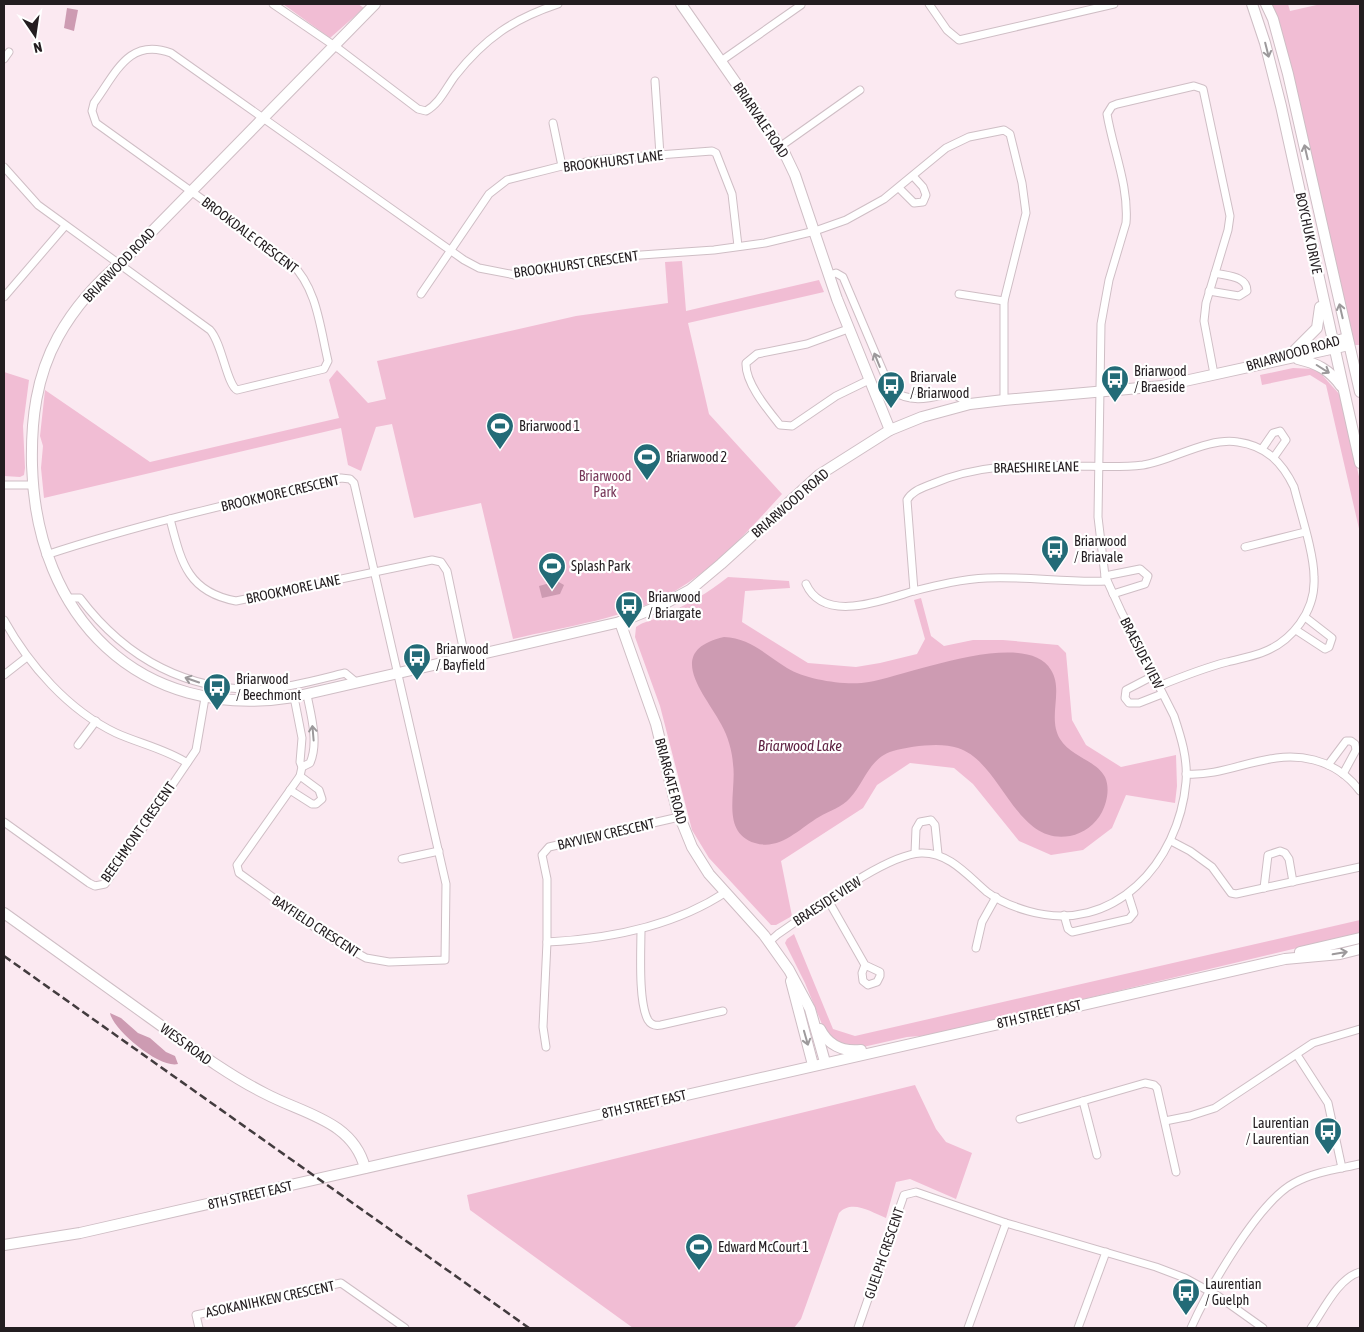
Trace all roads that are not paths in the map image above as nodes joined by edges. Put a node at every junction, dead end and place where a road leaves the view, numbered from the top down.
1 (273, 4) edge
2 (375, 4) edge
3 (558, 4) edge
4 (681, 4) edge
5 (929, 4) edge
6 (1114, 4) edge
7 (1252, 4) edge
8 (1266, 4) edge
9 (801, 5) edge
10 (333, 46) junction
11 (9, 52) dead end
12 (4, 59) edge
13 (721, 61) junction
14 (655, 81) dead end
15 (860, 90) dead end
16 (263, 118) junction
17 (553, 124) dead end
18 (781, 146) junction
19 (660, 155) junction
20 (562, 166) junction
21 (4, 167) edge
22 (913, 176) junction
23 (899, 188) junction
24 (191, 190) junction
25 (65, 226) junction
26 (815, 231) junction
27 (738, 246) junction
28 (450, 251) junction
29 (118, 264) junction
30 (1215, 273) junction
31 (829, 275) junction
32 (1319, 282) junction
33 (1210, 291) junction
34 (420, 294) dead end
35 (959, 294) dead end
36 (4, 297) edge
37 (1004, 301) junction
38 (848, 329) junction
39 (1348, 342) junction
40 (1333, 345) junction
41 (1293, 355) junction
42 (1214, 374) junction
43 (869, 380) junction
44 (1100, 392) junction
45 (1345, 392) junction
46 (1360, 392) edge
47 (1004, 400) junction
48 (970, 404) junction
49 (890, 430) junction
50 (1262, 449) junction
51 (1274, 457) junction
52 (1360, 463) edge
53 (1099, 466) junction
54 (4, 485) edge
55 (32, 486) junction
56 (170, 518) junction
57 (1305, 532) junction
58 (1245, 547) dead end
59 (46, 555) junction
60 (374, 571) junction
61 (1106, 578) junction
62 (806, 584) dead end
63 (914, 591) junction
64 (1113, 594) junction
65 (66, 598) junction
66 (1305, 617) junction
67 (4, 620) edge
68 (620, 622) junction
69 (1296, 630) junction
70 (465, 657) junction
71 (27, 658) junction
72 (398, 674) junction
73 (4, 675) edge
74 (1153, 676) junction
75 (356, 683) junction
76 (1161, 690) junction
77 (307, 695) junction
78 (294, 697) junction
79 (206, 698) junction
80 (96, 721) junction
81 (78, 745) dead end
82 (187, 763) junction
83 (1328, 764) junction
84 (302, 767) junction
85 (1186, 774) junction
86 (1343, 774) junction
87 (300, 776) junction
88 (290, 790) junction
89 (1360, 791) edge
90 (679, 817) junction
91 (4, 822) edge
92 (1171, 841) junction
93 (439, 851) junction
94 (915, 853) junction
95 (938, 854) junction
96 (402, 859) dead end
97 (1360, 867) edge
98 (1292, 882) junction
99 (1264, 888) junction
100 (726, 892) junction
101 (1128, 894) junction
102 (996, 897) junction
103 (828, 900) junction
104 (4, 913) edge
105 (1064, 915) junction
106 (641, 928) junction
107 (1360, 938) edge
108 (546, 942) junction
109 (769, 942) junction
110 (976, 948) dead end
111 (1360, 949) edge
112 (1285, 959) junction
113 (865, 965) dead end
114 (789, 970) junction
115 (810, 1009) junction
116 (723, 1011) dead end
117 (1360, 1029) edge
118 (546, 1046) dead end
119 (895, 1046) junction
120 (1297, 1055) junction
121 (825, 1062) junction
122 (813, 1065) junction
123 (1083, 1101) junction
124 (1020, 1118) dead end
125 (1165, 1121) junction
126 (1097, 1155) dead end
127 (1360, 1164) edge
128 (365, 1168) junction
129 (1342, 1168) junction
130 (1176, 1172) dead end
131 (1006, 1223) junction
132 (4, 1245) edge
133 (1106, 1252) junction
134 (1360, 1272) edge
135 (1208, 1290) junction
136 (199, 1328) edge
137 (405, 1328) edge
138 (858, 1328) edge
139 (968, 1328) edge
140 (1078, 1328) edge
141 (1191, 1328) edge
142 (1263, 1328) edge
143 (1311, 1328) edge

1 - 10 street
2 - 10 street, BRIARWOOD ROAD
3 - 10 street
4 - 13 street, BRIARVALE ROAD
5 - 6 street
7 -> 32 street, BOYCHUK DRIVE
39 -> 8 street, BOYCHUK DRIVE
9 - 13 street
10 - 16 street, BRIARWOOD ROAD
11 - 12 street
13 - 18 street, BRIARVALE ROAD
14 - 19 street
15 - 18 street
16 - 24 street, BRIARWOOD ROAD
16 - 24 street, BROOKHURST CRESCENT
16 - 28 street, BROOKHURST CRESCENT
17 - 20 street
18 - 26 street, BRIARVALE ROAD
19 - 20 street, BROOKHURST LANE
19 - 27 street, BROOKHURST LANE
20 - 28 street, BROOKHURST LANE
21 - 25 street
22 - 23 street, BROOKHURST CRESCENT
22 - 23 street
22 - 37 street, BROOKHURST CRESCENT
23 - 26 street, BROOKHURST CRESCENT
24 - 29 street, BRIARWOOD ROAD
24 - 29 street, BROOKDALE CRESCENT
25 - 29 street
25 - 36 street
26 - 27 street, BROOKHURST CRESCENT
26 - 31 street, BRIARVALE ROAD
27 - 28 street, BROOKHURST CRESCENT
28 - 34 street, BROOKHURST LANE
29 - 55 street, BRIARWOOD ROAD
30 - 33 street
30 - 33 street
30 - 44 street, BRAESIDE VIEW
31 - 38 street, BRIARVALE ROAD
48 -> 31 street
32 - 40 street, BOYCHUK DRIVE
32 - 41 street
33 - 42 street
35 - 37 street
37 - 47 street
38 - 43 street, BRIARVALE ROAD
38 - 43 street
39 - 40 street, BRIARWOOD ROAD
39 - 46 street, BOYCHUK DRIVE
40 - 41 street, BRIARWOOD ROAD
40 - 45 street, BOYCHUK DRIVE
41 - 42 street, BRIARWOOD ROAD
41 -> 45 street
42 - 44 street, BRIARWOOD ROAD
43 - 49 street, BRIARVALE ROAD
44 - 47 street, BRIARWOOD ROAD
44 - 53 street, BRAESIDE VIEW
45 - 52 street, BOYCHUK DRIVE
47 - 48 street, BRIARWOOD ROAD
48 - 49 street, BRIARWOOD ROAD
49 - 68 street, BRIARWOOD ROAD
50 - 51 street
50 - 51 street
50 - 53 street
51 - 57 street
53 - 61 street, BRAESIDE VIEW
53 - 63 street, BRAESHIRE LANE
54 - 55 street
55 - 59 street, BRIARWOOD ROAD
56 - 59 street, BROOKMORE CRESCENT
56 - 60 street, BROOKMORE LANE
56 - 60 street, BROOKMORE CRESCENT
57 - 58 street
57 - 66 street
59 - 65 street, BRIARWOOD ROAD
60 - 70 street, BROOKMORE LANE
60 - 72 street, BROOKMORE CRESCENT
61 - 63 street
61 - 64 street, BRAESIDE VIEW
61 - 64 street
62 - 63 street
64 - 74 street, BRAESIDE VIEW
75 -> 65 street
65 - 79 street, BRIARWOOD ROAD
66 - 69 street
66 - 69 street
67 - 71 street
68 - 70 street, BRIARWOOD ROAD
68 - 90 street, BRIARGATE ROAD
69 - 76 street
70 - 72 street, BRIARWOOD ROAD
71 - 73 street
71 - 80 street
72 - 75 street, BRIARWOOD ROAD
72 - 93 street, BAYFIELD CRESCENT
74 - 76 street, BRAESIDE VIEW
74 - 76 street
75 - 77 street, BRIARWOOD ROAD
76 - 85 street, BRAESIDE VIEW
77 - 78 street, BRIARWOOD ROAD
84 -> 77 street, BAYFIELD CRESCENT
78 - 79 street, BRIARWOOD ROAD
78 - 84 street, BAYFIELD CRESCENT
79 - 82 street, BEECHMONT CRESCENT
80 - 81 street
80 - 82 street
82 - 91 street, BEECHMONT CRESCENT
83 - 85 street
83 - 86 street
83 - 86 street
84 - 87 street, BAYFIELD CRESCENT
85 - 92 street, BRAESIDE VIEW
86 - 89 street
87 - 88 street, BAYFIELD CRESCENT
87 - 88 street
88 - 93 street, BAYFIELD CRESCENT
90 - 100 street, BRIARGATE ROAD
90 - 108 street, BAYVIEW CRESCENT
92 - 99 street
92 - 101 street, BRAESIDE VIEW
93 - 96 street
94 - 95 street, BRAESIDE VIEW
94 - 95 street
94 - 103 street, BRAESIDE VIEW
95 - 102 street, BRAESIDE VIEW
97 - 98 street
98 - 99 street
98 - 99 street
100 - 106 street
100 - 109 street, BRIARGATE ROAD
101 - 105 street, BRAESIDE VIEW
101 - 105 street
102 - 105 street, BRAESIDE VIEW
102 - 110 street
103 - 109 street, BRAESIDE VIEW
103 - 113 street
104 - 128 street, WESS ROAD
106 - 108 street
106 - 116 street
107 - 112 street, 8TH STREET EAST
108 - 118 street
109 - 114 street, BRIARGATE ROAD
112 -> 111 street, 8TH STREET EAST
112 - 119 street, 8TH STREET EAST
114 - 115 street, BRIARGATE ROAD
114 -> 122 street, BRIARGATE ROAD
115 - 119 street
115 - 121 street, BRIARGATE ROAD
117 - 120 street
119 - 121 street, 8TH STREET EAST
120 - 125 street
120 - 129 street
121 - 122 street, 8TH STREET EAST
122 - 128 street, 8TH STREET EAST
123 - 124 street
123 - 125 street
123 - 126 street
125 - 130 street
127 - 129 street
128 - 132 street, 8TH STREET EAST
129 - 135 street
131 - 133 street, GUELPH CRESCENT
131 - 138 street, GUELPH CRESCENT
131 - 139 street
133 - 135 street, GUELPH CRESCENT
133 - 140 street
134 - 143 street
135 - 141 street
135 - 142 street, GUELPH CRESCENT
136 - 137 street, ASOKANIHKEW CRESCENT

